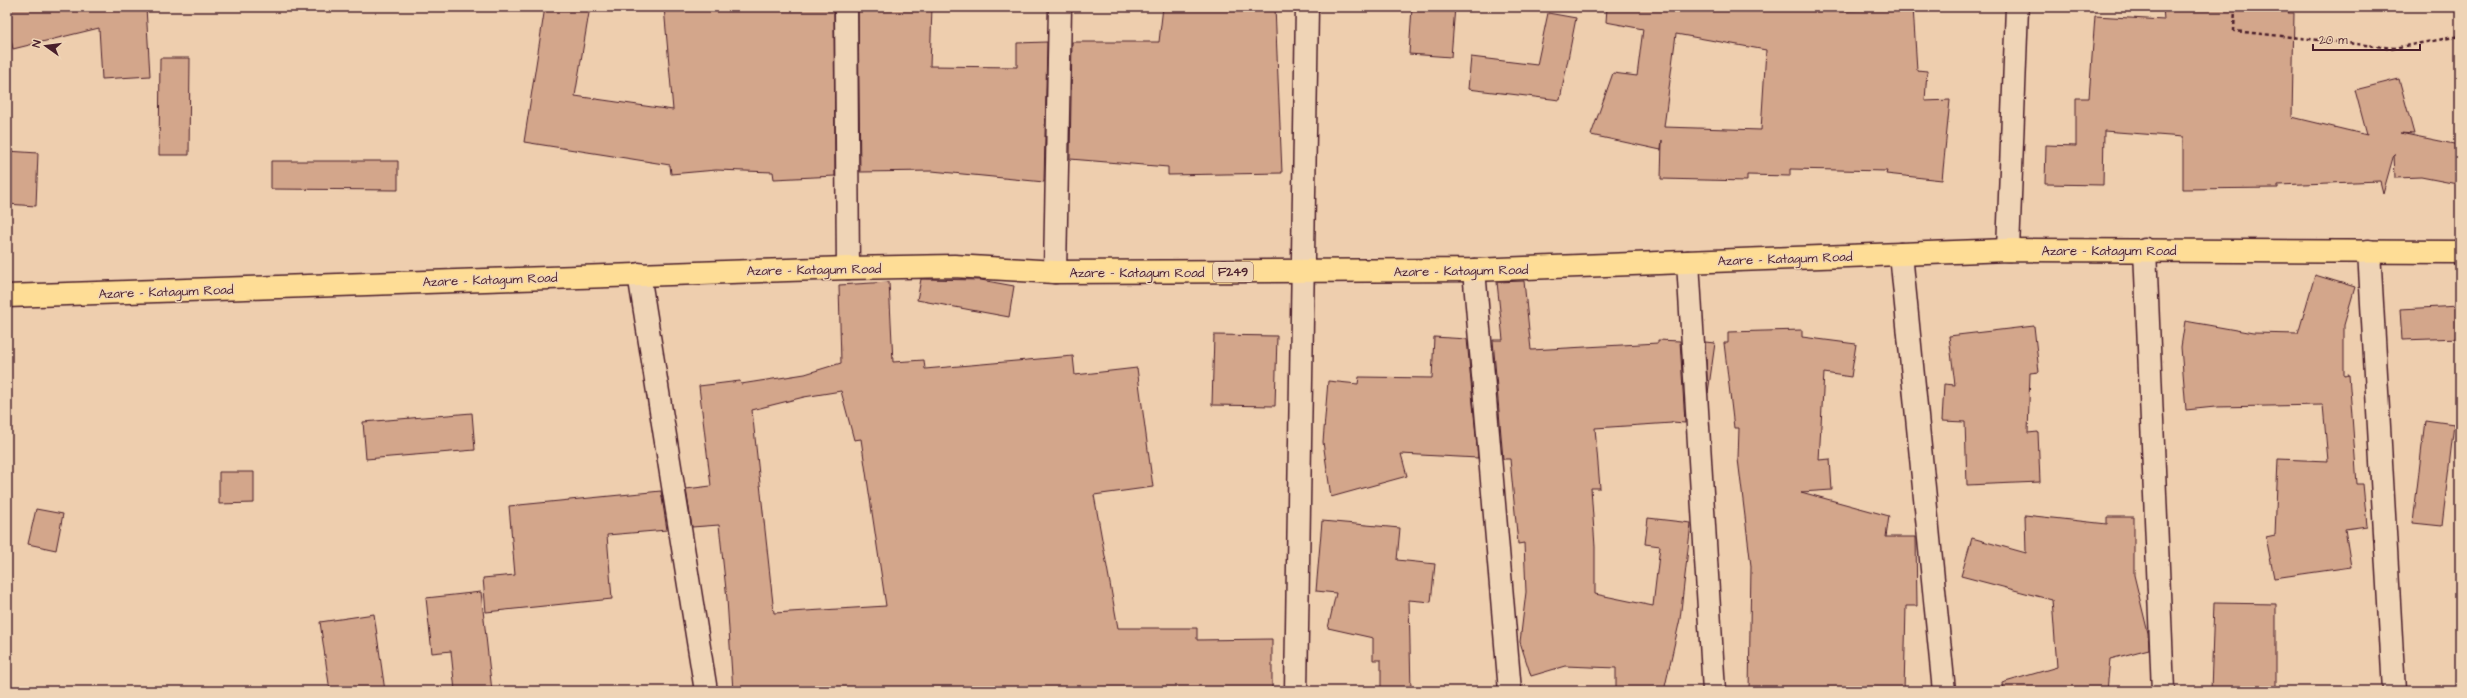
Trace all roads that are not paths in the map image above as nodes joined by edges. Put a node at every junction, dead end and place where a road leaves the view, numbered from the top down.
1 (846, 7) edge
2 (1060, 7) edge
3 (1307, 7) edge
4 (2017, 7) edge
5 (2145, 249) junction
6 (2008, 250) junction
7 (2369, 251) junction
8 (2460, 252) edge
9 (1901, 254) junction
10 (1688, 262) junction
11 (848, 268) junction
12 (1474, 270) junction
13 (1055, 272) junction
14 (1303, 272) junction
15 (639, 274) junction
16 (7, 296) edge
17 (706, 691) edge
18 (1296, 691) edge
19 (1510, 691) edge
20 (1714, 691) edge
21 (1944, 691) edge
22 (2163, 691) edge
23 (2394, 691) edge

1 - 11 street
2 - 13 street
3 - 14 street
4 - 6 street
5 - 6 main road, Azare - Katagum Road / F249
5 - 7 main road, Azare - Katagum Road / F249
5 - 22 street
6 - 9 main road, Azare - Katagum Road / F249
7 - 8 main road, Azare - Katagum Road / F249
7 - 23 street
9 - 10 main road, Azare - Katagum Road / F249
9 - 21 street
10 - 12 main road, Azare - Katagum Road / F249
10 - 20 street
11 - 13 main road, Azare - Katagum Road / F249
11 - 15 main road, Azare - Katagum Road / F249
12 - 14 main road, Azare - Katagum Road / F249
12 - 19 street
13 - 14 main road, Azare - Katagum Road / F249
14 - 18 street
15 - 16 main road, Azare - Katagum Road / F249
15 - 17 street

